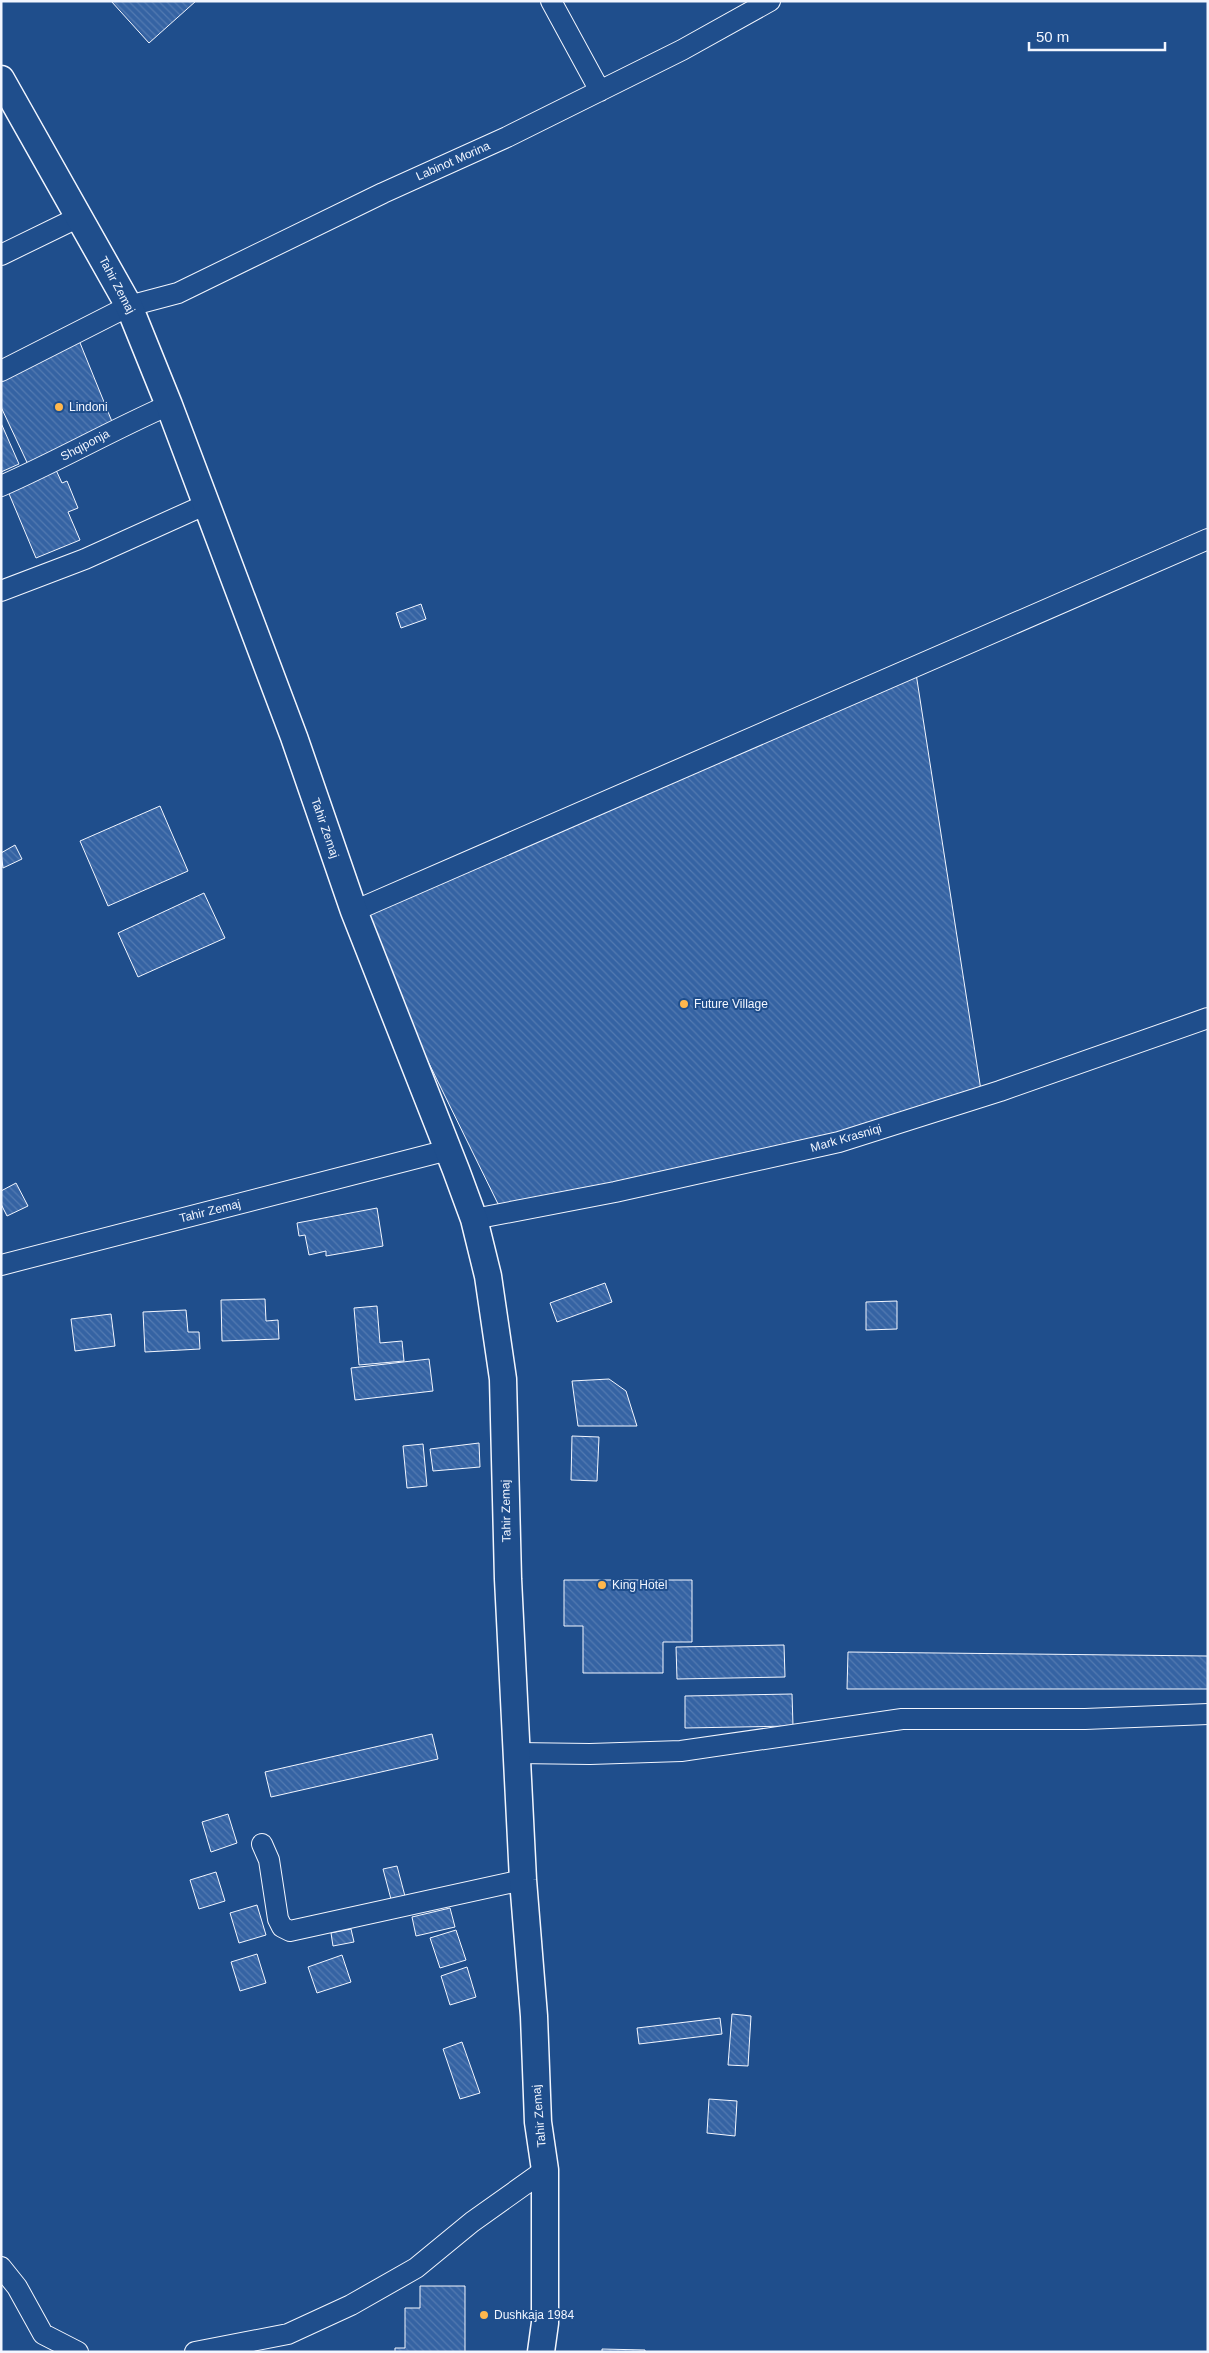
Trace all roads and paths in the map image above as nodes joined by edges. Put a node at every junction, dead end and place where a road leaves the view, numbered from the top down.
1 (551, 1) edge
2 (770, 1) edge
3 (1, 79) edge
4 (600, 91) junction
5 (79, 217) junction
6 (1, 255) edge
7 (129, 306) junction
8 (1, 371) edge
9 (169, 405) junction
10 (1, 486) edge
11 (207, 504) junction
12 (1208, 539) edge
13 (1, 591) edge
14 (354, 911) junction
15 (1208, 1018) edge
16 (448, 1150) junction
17 (474, 1219) junction
18 (1, 1264) edge
19 (1208, 1714) edge
20 (517, 1753) junction
21 (262, 1844) dead end
22 (524, 1880) junction
23 (545, 2170) junction
24 (1, 2267) edge
25 (78, 2352) edge
26 (195, 2352) edge
27 (541, 2352) edge

1 - 4 street
2 - 4 street, Labinot Morina
3 - 5 main road, Tahir Zemaj
4 - 7 street, Labinot Morina
5 - 6 street
5 - 7 main road, Tahir Zemaj
7 - 8 street, Labinot Morina
7 - 9 main road, Tahir Zemaj
9 - 10 street, Shqiponja
9 - 11 main road, Tahir Zemaj
11 - 13 street
11 - 14 main road, Tahir Zemaj
12 - 14 street
14 - 16 main road, Tahir Zemaj
15 - 17 street, Mark Krasniqi
16 - 17 main road, Tahir Zemaj
16 - 18 street, Tahir Zemaj
17 - 20 main road, Tahir Zemaj
19 - 20 street
20 - 22 main road, Tahir Zemaj
21 - 22 street
22 - 23 main road, Tahir Zemaj
23 - 26 street
23 - 27 main road, Tahir Zemaj
24 - 25 street

